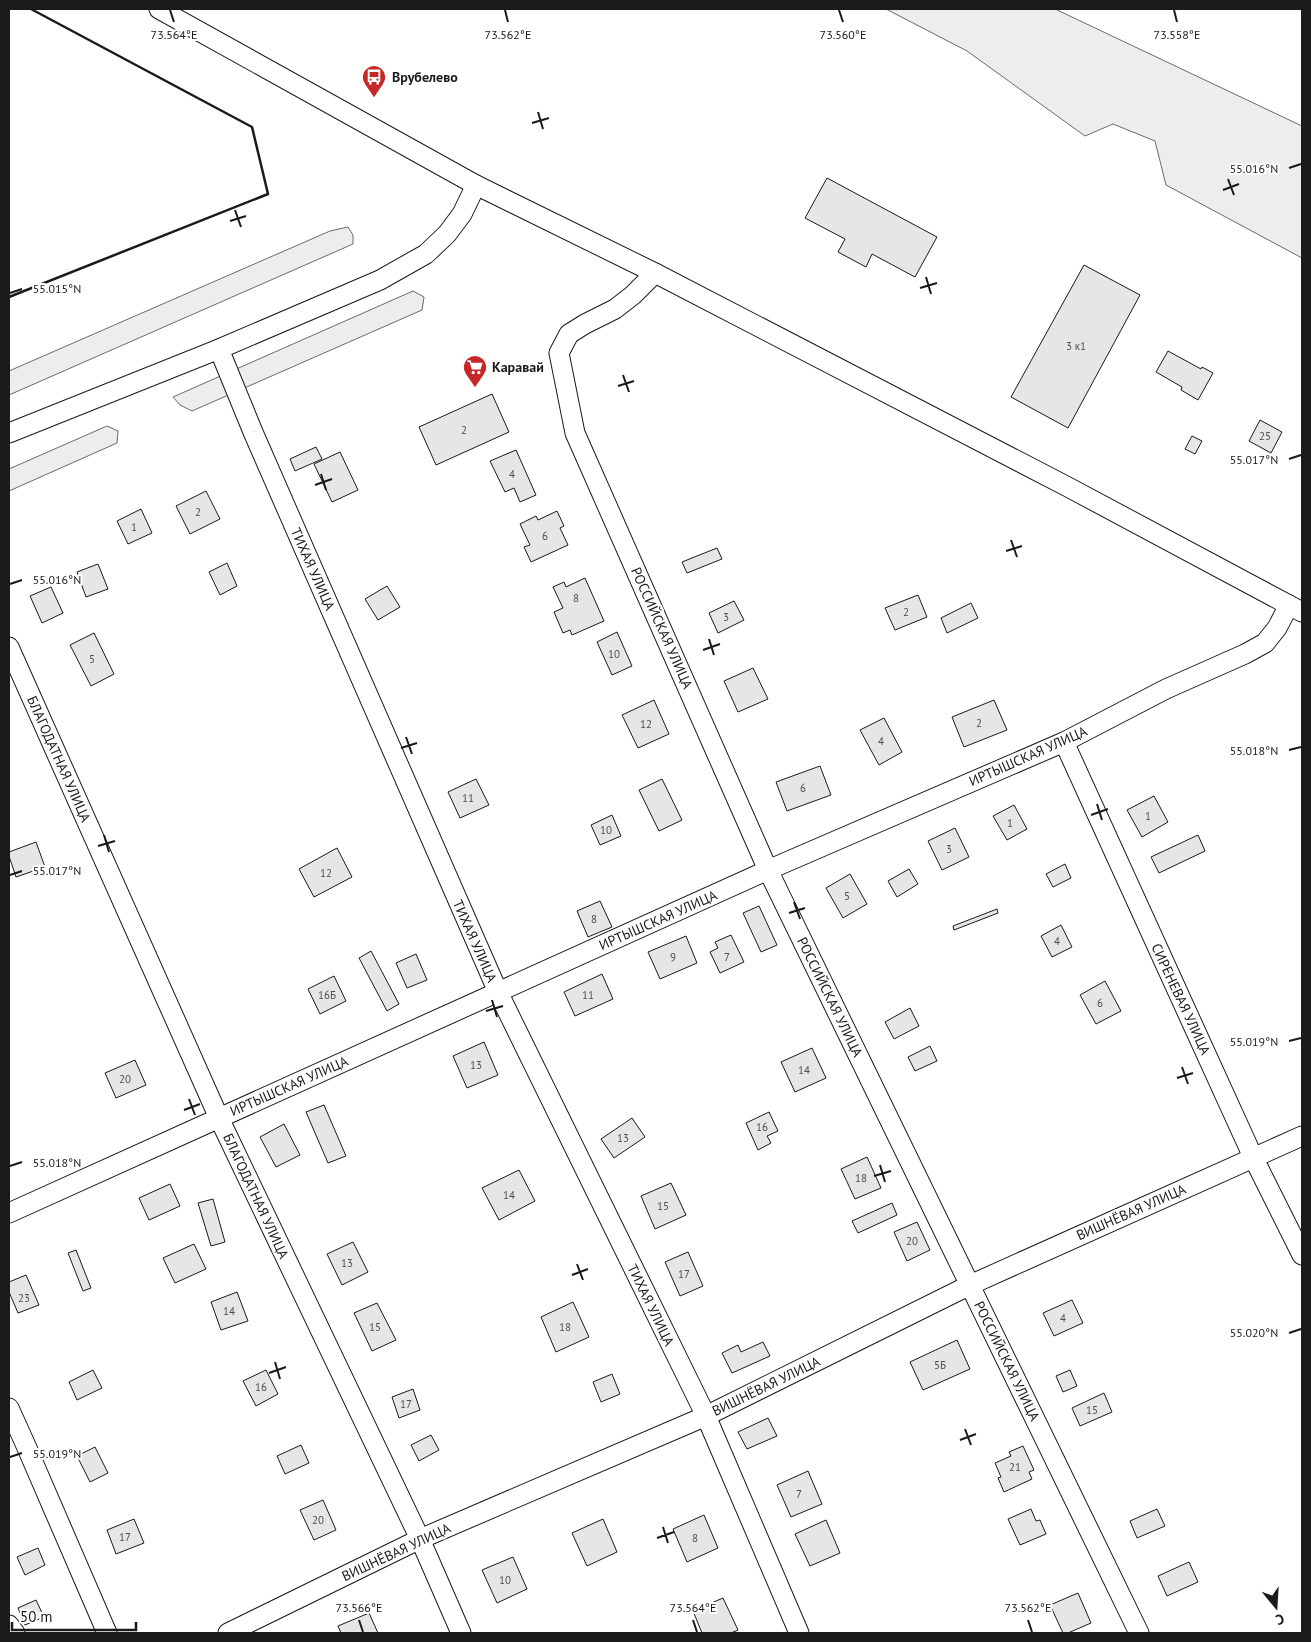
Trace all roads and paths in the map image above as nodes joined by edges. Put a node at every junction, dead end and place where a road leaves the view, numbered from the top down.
1 (159, 9) edge
2 (476, 185) junction
3 (655, 273) junction
4 (219, 349) junction
5 (9, 433) edge
6 (1296, 609) edge
7 (9, 647) edge
8 (1064, 742) junction
9 (768, 870) junction
10 (498, 992) junction
11 (219, 1118) junction
12 (1302, 1136) edge
13 (1253, 1157) junction
14 (9, 1213) edge
15 (1302, 1254) edge
16 (970, 1285) junction
17 (9, 1408) edge
18 (706, 1416) junction
19 (420, 1539) junction
20 (9, 1625) edge
21 (15, 1633) edge
22 (107, 1633) edge
23 (228, 1633) edge
24 (461, 1633) edge
25 (799, 1633) edge
26 (1140, 1633) edge

1 - 2 street
2 - 3 street
2 - 4 street
3 - 6 street
3 - 9 street, РОССИЙСКАЯ УЛИЦА
4 - 5 street
4 - 10 street, ТИХАЯ УЛИЦА
6 - 8 street, ИРТЫШСКАЯ УЛИЦА
7 - 11 street, БЛАГОДАТНАЯ УЛИЦА
8 - 9 street, ИРТЫШСКАЯ УЛИЦА
8 - 13 street, СИРЕНЕВАЯ УЛИЦА
9 - 10 street, ИРТЫШСКАЯ УЛИЦА
9 - 16 street, РОССИЙСКАЯ УЛИЦА
10 - 11 street, ИРТЫШСКАЯ УЛИЦА
10 - 18 street, ТИХАЯ УЛИЦА
11 - 14 street, ИРТЫШСКАЯ УЛИЦА
11 - 19 street, БЛАГОДАТНАЯ УЛИЦА
12 - 13 street, ВИШНЁВАЯ УЛИЦА
13 - 15 street, СИРЕНЕВАЯ УЛИЦА
13 - 16 street, ВИШНЁВАЯ УЛИЦА
16 - 18 street, ВИШНЁВАЯ УЛИЦА
16 - 26 street, РОССИЙСКАЯ УЛИЦА
17 - 22 street
18 - 19 street, ВИШНЁВАЯ УЛИЦА
18 - 25 street, ТИХАЯ УЛИЦА
19 - 23 street, ВИШНЁВАЯ УЛИЦА
19 - 24 street, БЛАГОДАТНАЯ УЛИЦА
20 - 21 street

